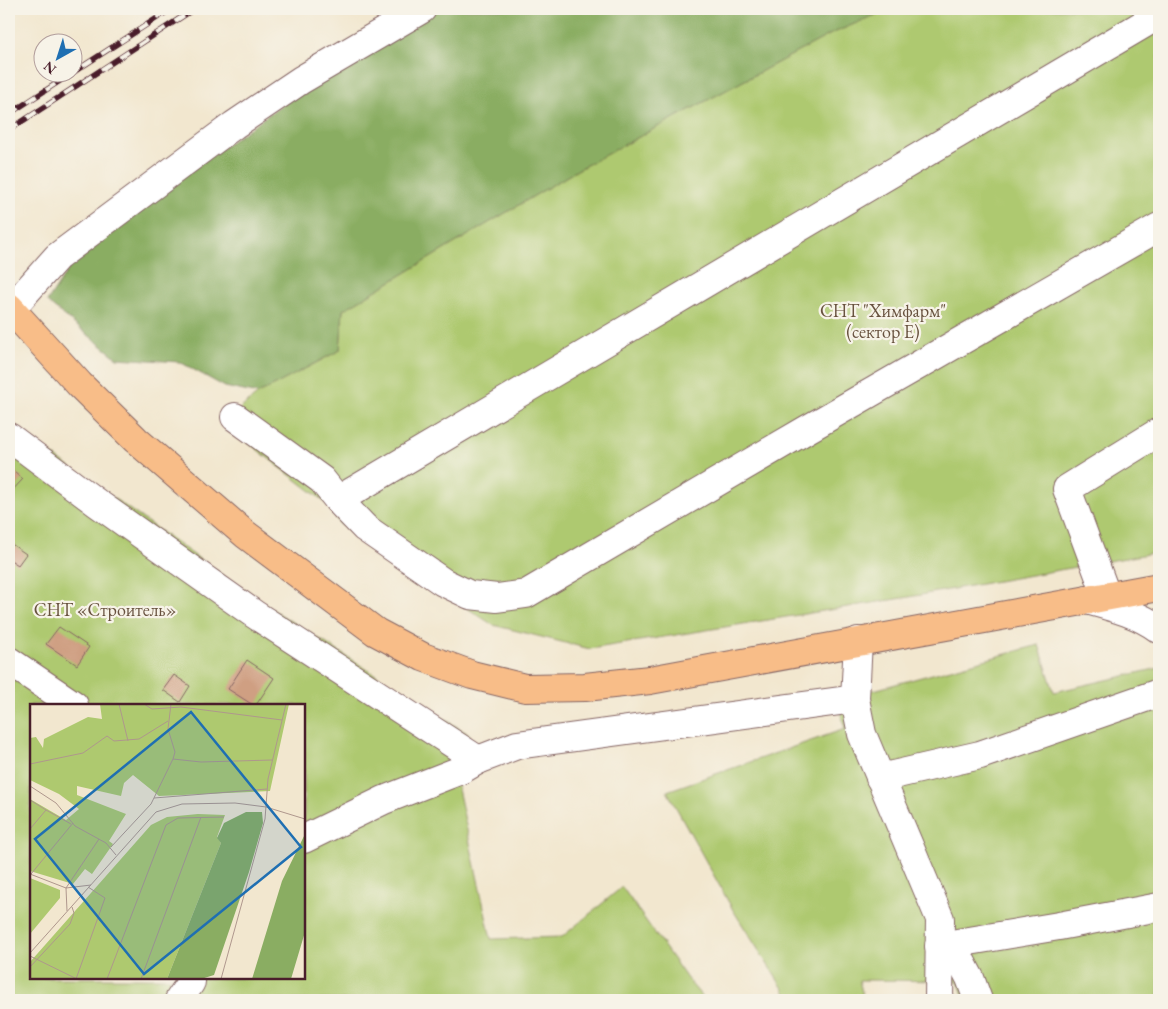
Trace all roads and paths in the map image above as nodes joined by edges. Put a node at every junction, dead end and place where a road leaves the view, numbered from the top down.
1 (422, 9) edge
2 (1159, 15) edge
3 (1159, 227) edge
4 (9, 309) edge
5 (235, 417) dead end
6 (1159, 432) edge
7 (9, 437) edge
8 (338, 500) junction
9 (1159, 587) edge
10 (1096, 598) junction
11 (1159, 629) edge
12 (858, 641) junction
13 (9, 661) edge
14 (1159, 693) edge
15 (855, 699) junction
16 (73, 704) edge
17 (478, 760) junction
18 (880, 778) junction
19 (305, 839) edge
20 (1159, 907) edge
21 (946, 945) junction
22 (191, 979) edge
23 (179, 1000) edge
24 (939, 1000) edge
25 (978, 1000) edge

1 - 4 street
2 - 8 street
3 - 8 street
4 - 12 main road
5 - 8 street
6 - 10 street
7 - 17 street
9 - 10 main road
10 - 11 street
10 - 12 main road
12 - 15 street
13 - 16 street
14 - 18 street
15 - 17 street
15 - 18 street
17 - 19 street
18 - 21 street
20 - 21 street
21 - 24 street
21 - 25 street
22 - 23 street

